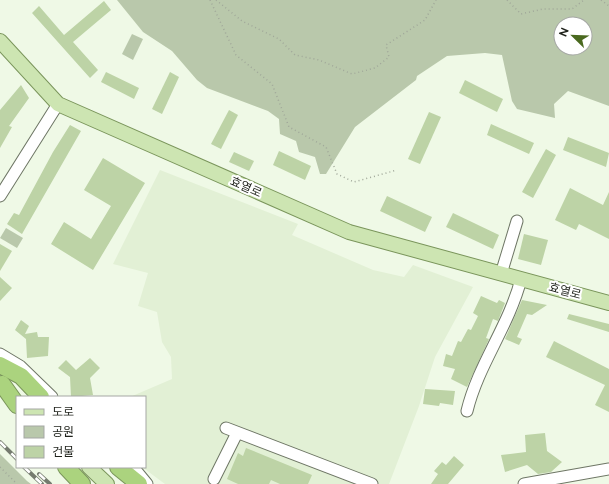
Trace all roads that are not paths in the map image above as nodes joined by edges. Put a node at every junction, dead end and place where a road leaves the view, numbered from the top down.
1 (0, 41) edge
2 (58, 104) junction
3 (0, 196) edge
4 (517, 221) dead end
5 (501, 274) junction
6 (521, 279) junction
7 (609, 303) edge
8 (0, 354) edge
9 (0, 364) edge
10 (1, 383) edge
11 (40, 396) edge
12 (51, 396) edge
13 (16, 397) edge
14 (16, 404) edge
15 (467, 411) dead end
16 (226, 428) dead end
17 (237, 433) junction
18 (67, 468) edge
19 (90, 468) edge
20 (119, 468) edge
21 (134, 468) edge
22 (609, 469) edge
23 (214, 479) dead end
24 (82, 484) edge
25 (107, 484) edge
26 (139, 484) edge
27 (147, 484) edge
28 (372, 484) edge
29 (524, 484) edge

1 - 2 main road, 효열로
2 - 3 street
2 - 5 main road, 효열로
4 - 5 street
5 - 6 main road, 효열로
6 - 7 main road, 효열로
6 - 15 street
8 - 12 street
9 - 11 highway
10 - 13 main road
10 - 14 highway
16 - 17 street
17 - 23 street
17 - 28 street
18 - 24 highway
19 - 25 main road
20 - 26 highway
21 - 27 street
22 - 29 street

